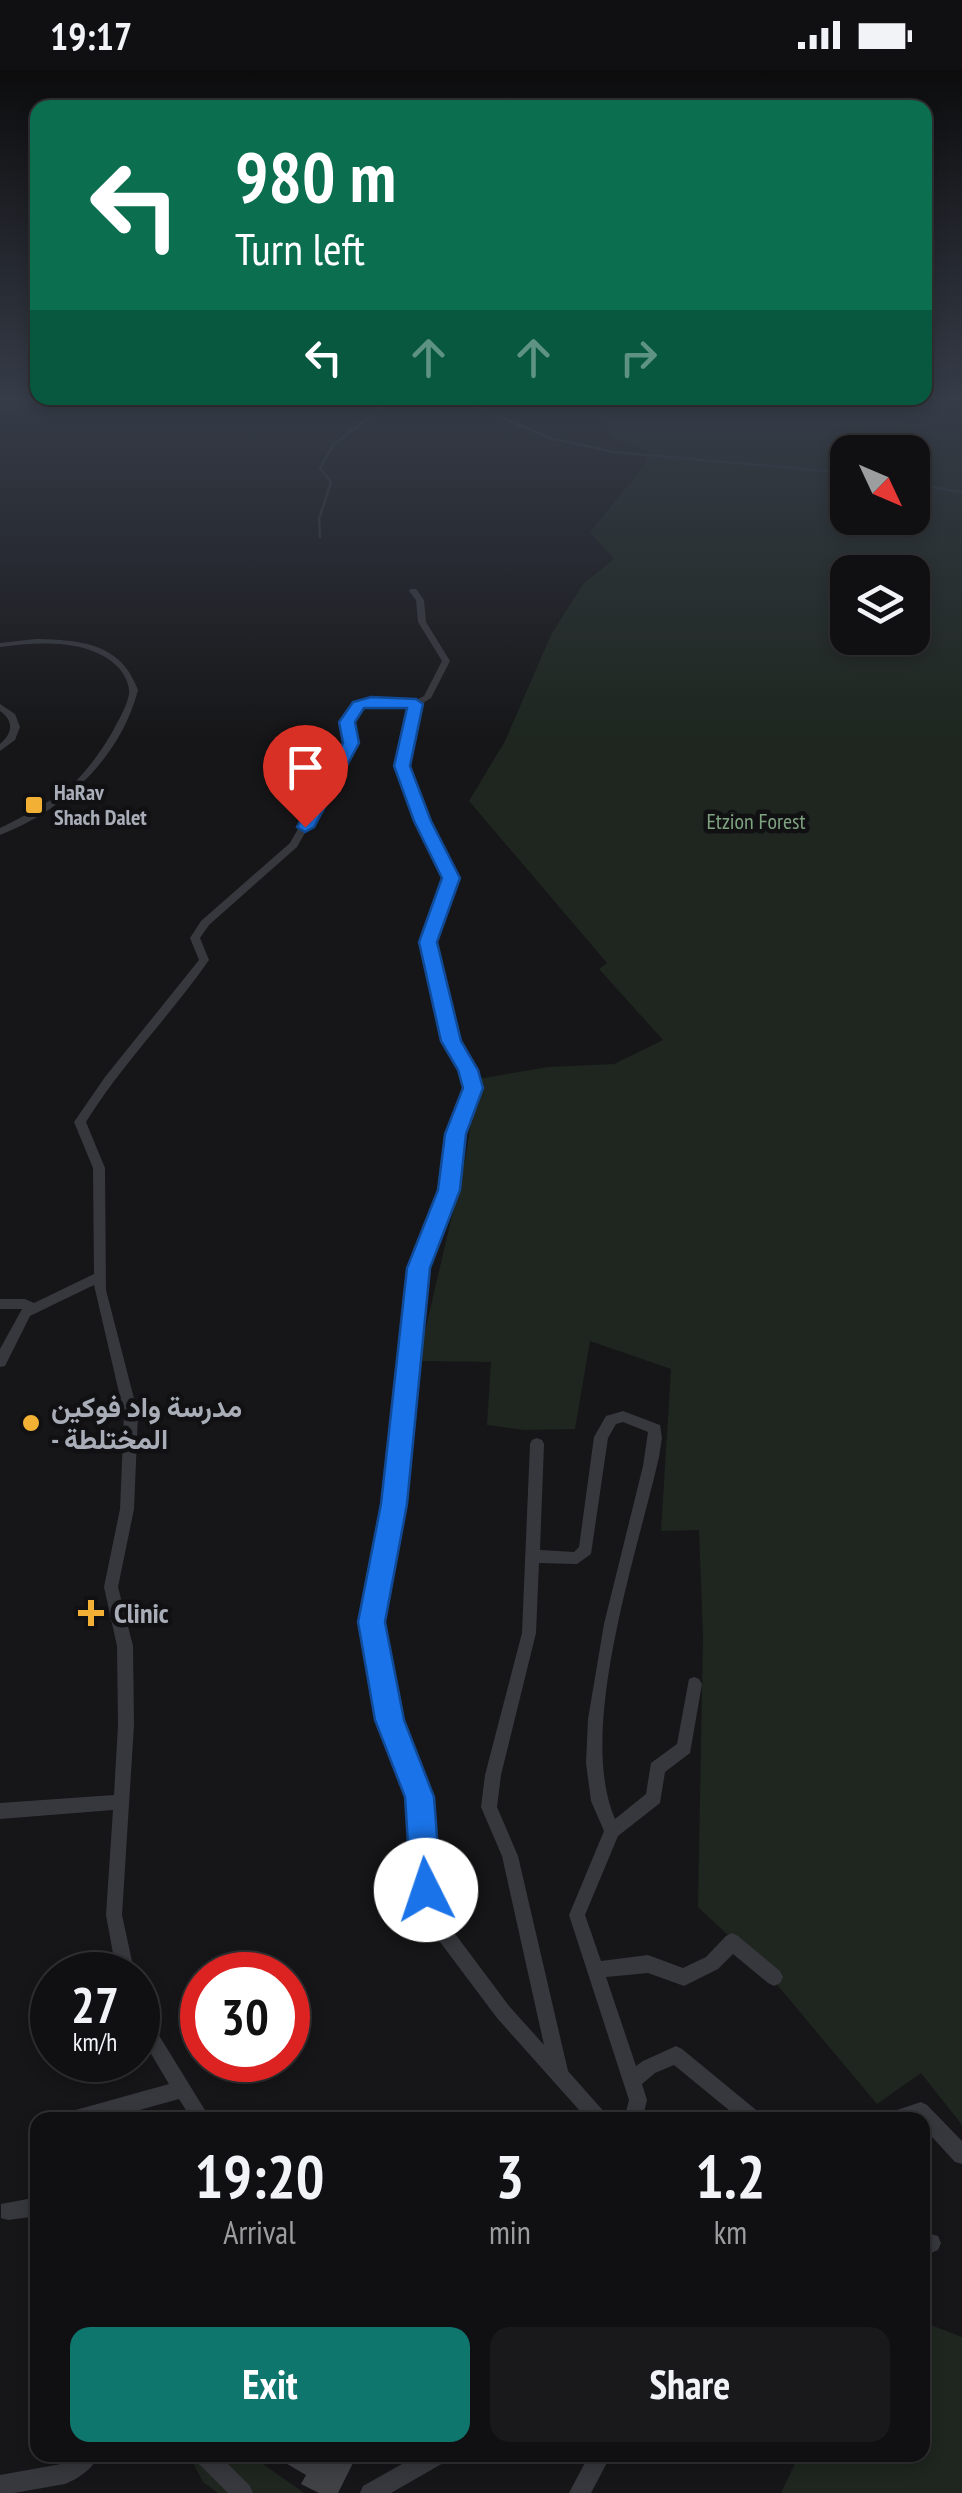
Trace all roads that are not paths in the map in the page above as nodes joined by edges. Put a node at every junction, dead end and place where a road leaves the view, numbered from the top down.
1 (413, 591) dead end
2 (0, 645) edge
3 (416, 704) junction
4 (0, 707) edge
5 (0, 748) edge
6 (0, 832) edge
7 (99, 1278) junction
8 (0, 1304) edge
9 (33, 1308) junction
10 (0, 1362) edge
11 (537, 1444) dead end
12 (531, 1556) junction
13 (694, 1684) dead end
14 (121, 1802) junction
15 (0, 1811) edge
16 (612, 1831) junction
17 (121, 1952) edge
18 (594, 1970) junction
19 (774, 1977) dead end
20 (160, 2052) edge
21 (559, 2073) junction
22 (631, 2081) junction
23 (182, 2088) junction
24 (100, 2112) edge
25 (197, 2112) edge
26 (593, 2112) edge
27 (635, 2112) edge
28 (745, 2112) edge
29 (930, 2121) edge
30 (962, 2155) edge
31 (30, 2207) edge
32 (8, 2210) dead end
33 (81, 2462) edge
34 (211, 2462) edge
35 (426, 2462) edge
36 (597, 2462) edge
37 (0, 2485) edge
38 (378, 2491) edge
39 (243, 2493) edge
40 (579, 2493) edge

1 - 3 street
2 - 6 street
3 - 7 street
3 - 21 street
4 - 5 street
7 - 9 street
7 - 14 street
8 - 9 street
9 - 10 street
11 - 12 street
12 - 16 street
12 - 21 street
13 - 16 street
14 - 15 street
14 - 17 street
16 - 18 street
18 - 19 street
18 - 22 street
20 - 23 street
21 - 26 street
22 - 27 street
22 - 28 street
23 - 24 street
23 - 25 street
29 - 30 street
31 - 32 street
33 - 37 street
34 - 39 street
35 - 38 street
36 - 40 street

